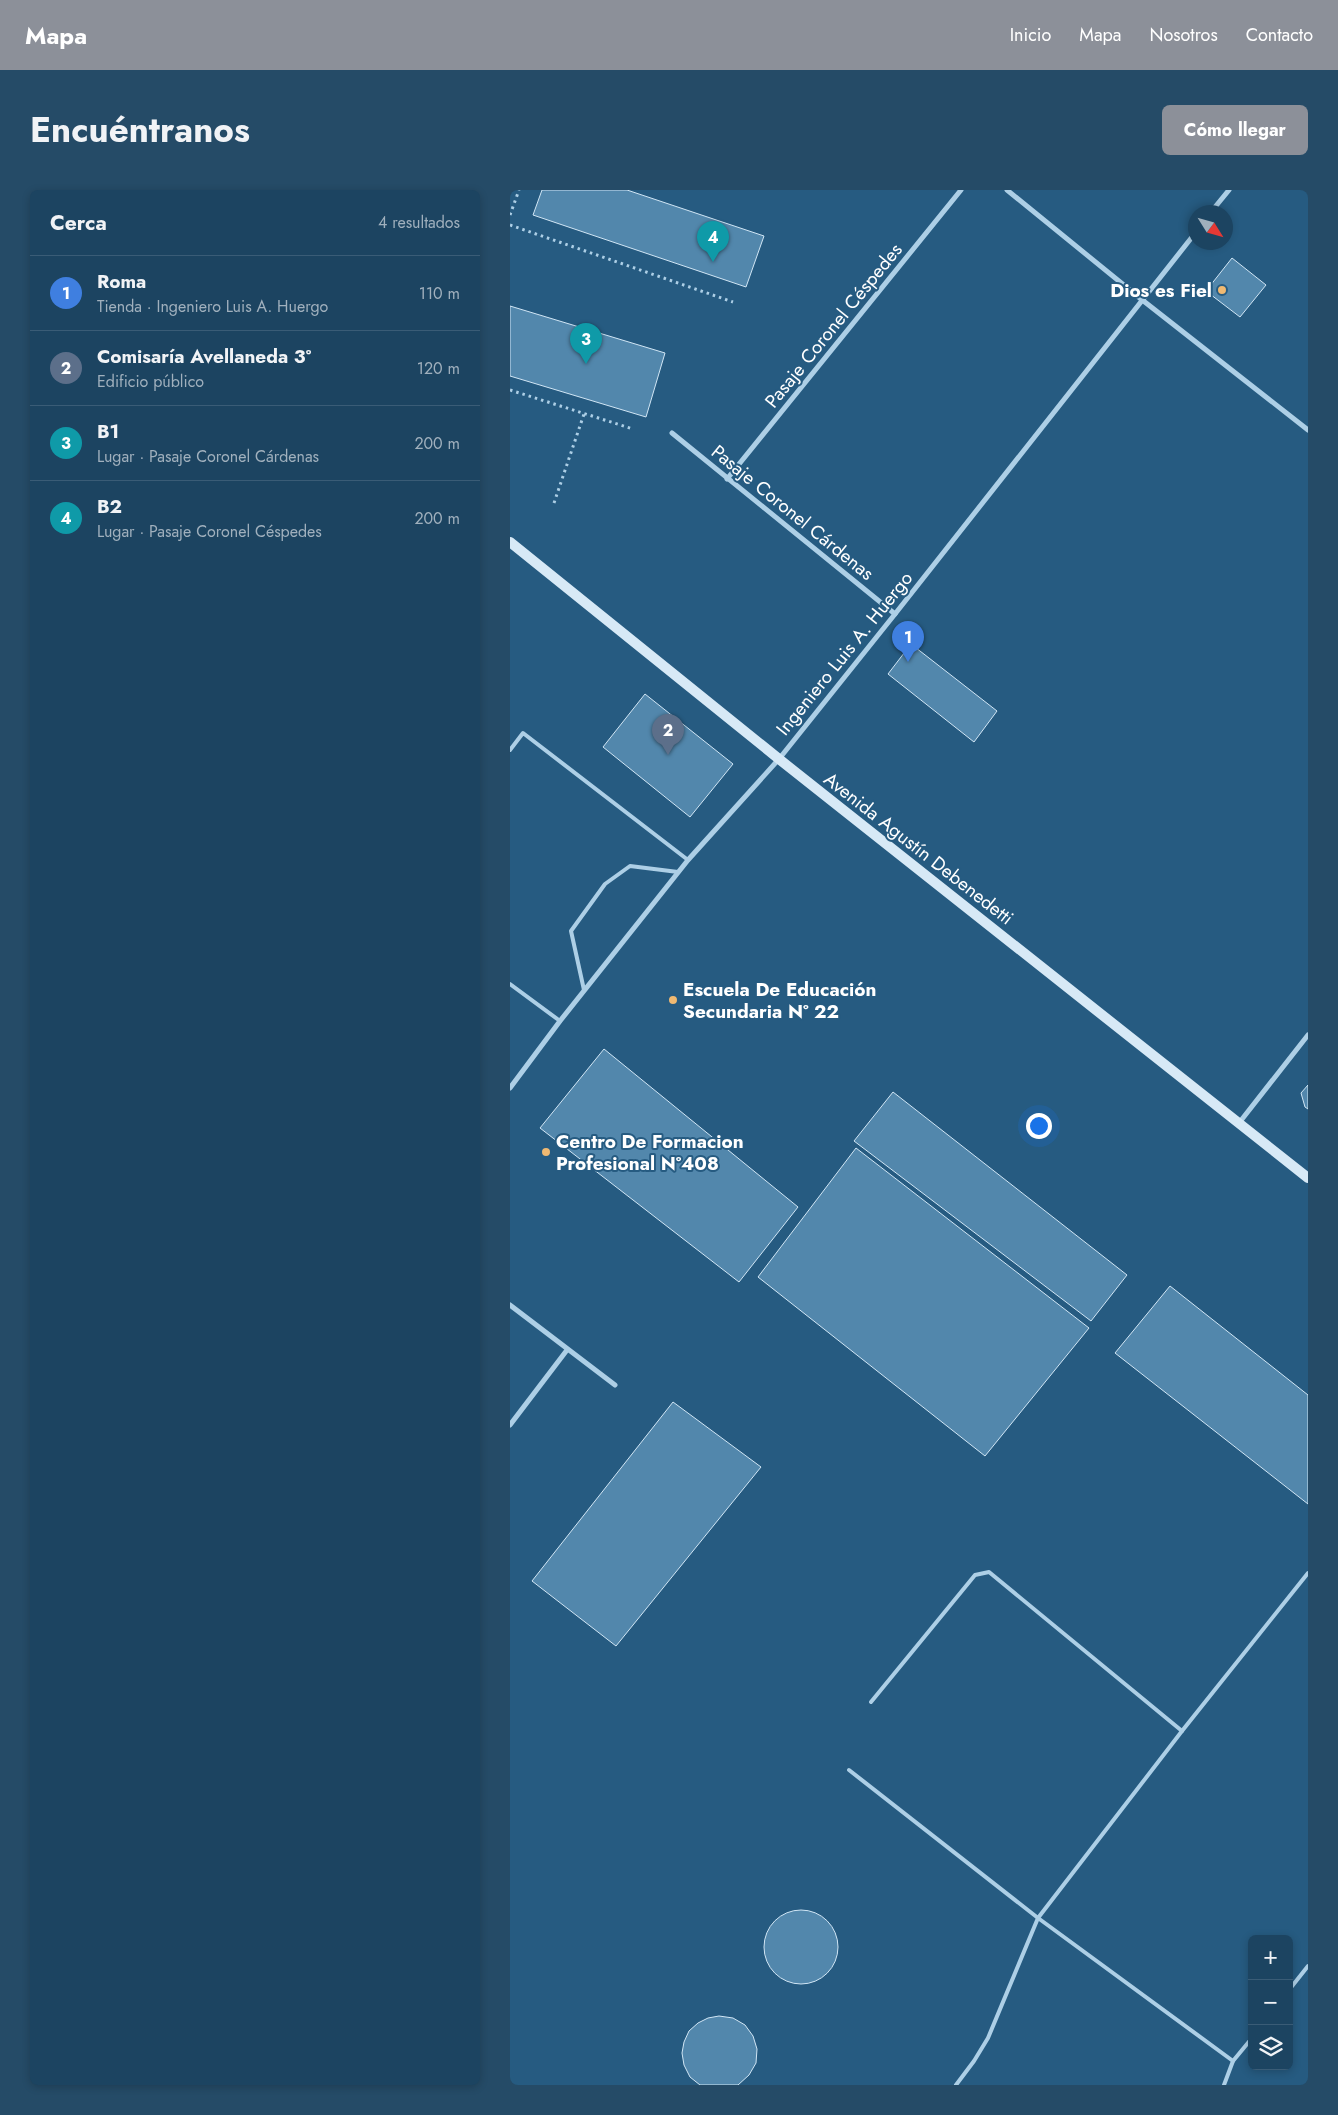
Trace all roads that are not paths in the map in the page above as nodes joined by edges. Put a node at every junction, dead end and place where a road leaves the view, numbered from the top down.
1 (961, 190) edge
2 (1006, 190) edge
3 (1229, 190) edge
4 (1217, 205) edge
5 (1188, 242) edge
6 (1141, 299) junction
7 (1308, 430) edge
8 (672, 433) dead end
9 (727, 479) junction
10 (510, 542) edge
11 (895, 614) junction
12 (510, 750) edge
13 (779, 759) junction
14 (688, 860) junction
15 (678, 872) junction
16 (510, 984) edge
17 (584, 990) junction
18 (560, 1021) junction
19 (1308, 1035) edge
20 (510, 1088) edge
21 (1239, 1123) junction
22 (1308, 1178) edge
23 (510, 1305) edge
24 (568, 1350) junction
25 (615, 1385) dead end
26 (510, 1425) edge
27 (1308, 1572) edge
28 (871, 1702) dead end
29 (1182, 1731) junction
30 (849, 1770) dead end
31 (1038, 1918) junction
32 (1308, 1966) edge
33 (1293, 1985) edge
34 (1248, 2043) edge
35 (1233, 2061) junction
36 (956, 2085) edge
37 (1224, 2085) edge

1 - 9 street, Pasaje Coronel Céspedes
2 - 6 street
3 - 4 street
5 - 6 street, Ingeniero Luis A. Huergo
6 - 7 street
6 - 11 street, Ingeniero Luis A. Huergo
8 - 9 street, Pasaje Coronel Cárdenas
9 - 11 street, Pasaje Coronel Cárdenas
10 - 13 main road, Avenida Agustín Debenedetti
11 - 13 street, Ingeniero Luis A. Huergo
12 - 14 lane
13 - 14 street, Ingeniero Luis A. Huergo
13 - 21 main road, Avenida Agustín Debenedetti
14 - 15 street, Ingeniero Luis A. Huergo
15 - 17 street, Ingeniero Luis A. Huergo
15 - 17 lane
16 - 18 lane
17 - 18 street, Ingeniero Luis A. Huergo
18 - 20 street, Ingeniero Luis A. Huergo
19 - 21 street
21 - 22 main road, Avenida Agustín Debenedetti
23 - 24 street
24 - 25 street
24 - 26 street
27 - 29 lane
28 - 29 lane
29 - 31 lane
30 - 31 lane
31 - 35 lane
31 - 36 lane
32 - 33 lane
34 - 35 lane
35 - 37 lane

